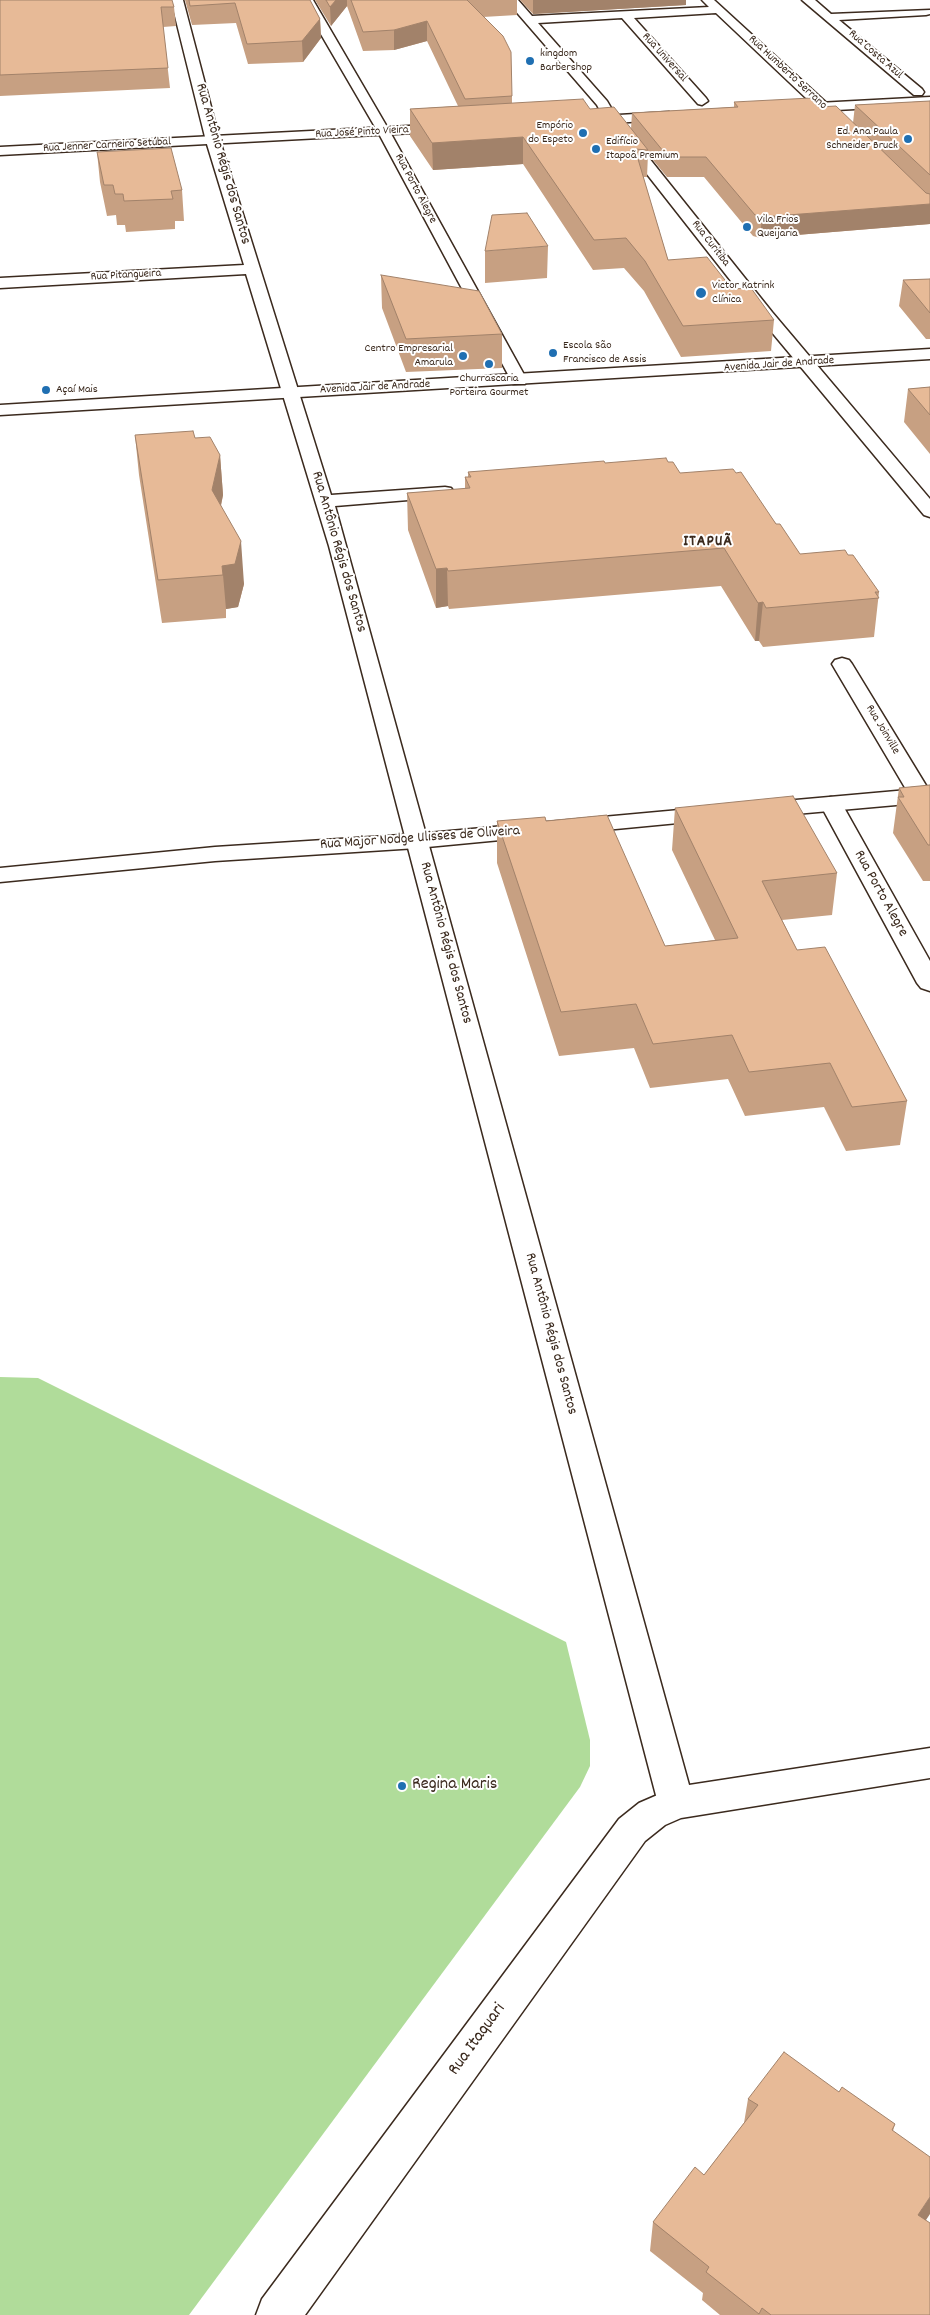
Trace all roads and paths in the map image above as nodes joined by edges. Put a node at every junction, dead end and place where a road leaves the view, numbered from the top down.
1 (178, 0) edge
2 (307, 0) edge
3 (512, 0) edge
4 (708, 0) edge
5 (808, 0) edge
6 (910, 0) edge
7 (718, 10) junction
8 (928, 13) edge
9 (625, 14) junction
10 (831, 17) junction
11 (529, 20) junction
12 (918, 92) dead end
13 (702, 101) dead end
14 (930, 101) edge
15 (825, 107) junction
16 (788, 109) edge
17 (680, 115) edge
18 (611, 119) junction
19 (573, 121) edge
20 (464, 128) edge
21 (384, 132) junction
22 (858, 139) edge
23 (213, 141) junction
24 (0, 152) edge
25 (252, 269) junction
26 (0, 283) edge
27 (930, 354) edge
28 (806, 363) junction
29 (518, 380) junction
30 (290, 392) junction
31 (0, 410) edge
32 (463, 491) edge
33 (325, 501) junction
34 (930, 511) edge
35 (842, 664) dead end
36 (926, 796) edge
37 (831, 804) junction
38 (417, 840) junction
39 (0, 875) edge
40 (930, 983) edge
41 (930, 1763) edge
42 (690, 1800) junction
43 (278, 2315) edge

1 - 23 street, Rua Antônio Régis dos Santos
2 - 21 street, Rua Porto Alegre
3 - 11 street, Rua Curitiba
4 - 7 street, Rua Humberto Serrano
5 - 10 street, Rua Costa Azul
6 - 8 street
7 - 9 street
7 - 15 street, Rua Humberto Serrano
8 - 10 street, Rua Costa Azul
9 - 11 street
9 - 13 street, Rua Universal
10 - 12 street, Rua Costa Azul
11 - 18 street, Rua Curitiba
14 - 15 street
15 - 16 street
15 - 22 street, Rua Humberto Serrano
17 - 18 street
18 - 19 street
18 - 28 street, Rua Curitiba
20 - 21 street, Rua José Pinto Vieira
21 - 23 street, Rua José Pinto Vieira
21 - 29 street, Rua Porto Alegre
23 - 24 street, Rua Jenner Carneiro Setúbal
23 - 25 street, Rua Antônio Régis dos Santos
25 - 26 street, Rua Pitangueira
25 - 30 street, Rua Antônio Régis dos Santos
27 - 28 street, Avenida Jair de Andrade
28 - 29 street, Avenida Jair de Andrade
28 - 34 street, Rua Curitiba
29 - 30 street, Avenida Jair de Andrade
30 - 31 street, Avenida Jair de Andrade
30 - 33 street, Rua Antônio Régis dos Santos
32 - 33 street
33 - 38 street, Rua Antônio Régis dos Santos
35 - 36 street, Rua Joinville
36 - 37 street, Rua Major Nodge Ulisses de Oliveira
37 - 38 street, Rua Major Nodge Ulisses de Oliveira
37 - 40 street, Rua Porto Alegre
38 - 39 street, Rua Major Nodge Ulisses de Oliveira
38 - 42 street, Rua Antônio Régis dos Santos
41 - 42 street, Rua Itaquari
42 - 43 street, Rua Itaquari

